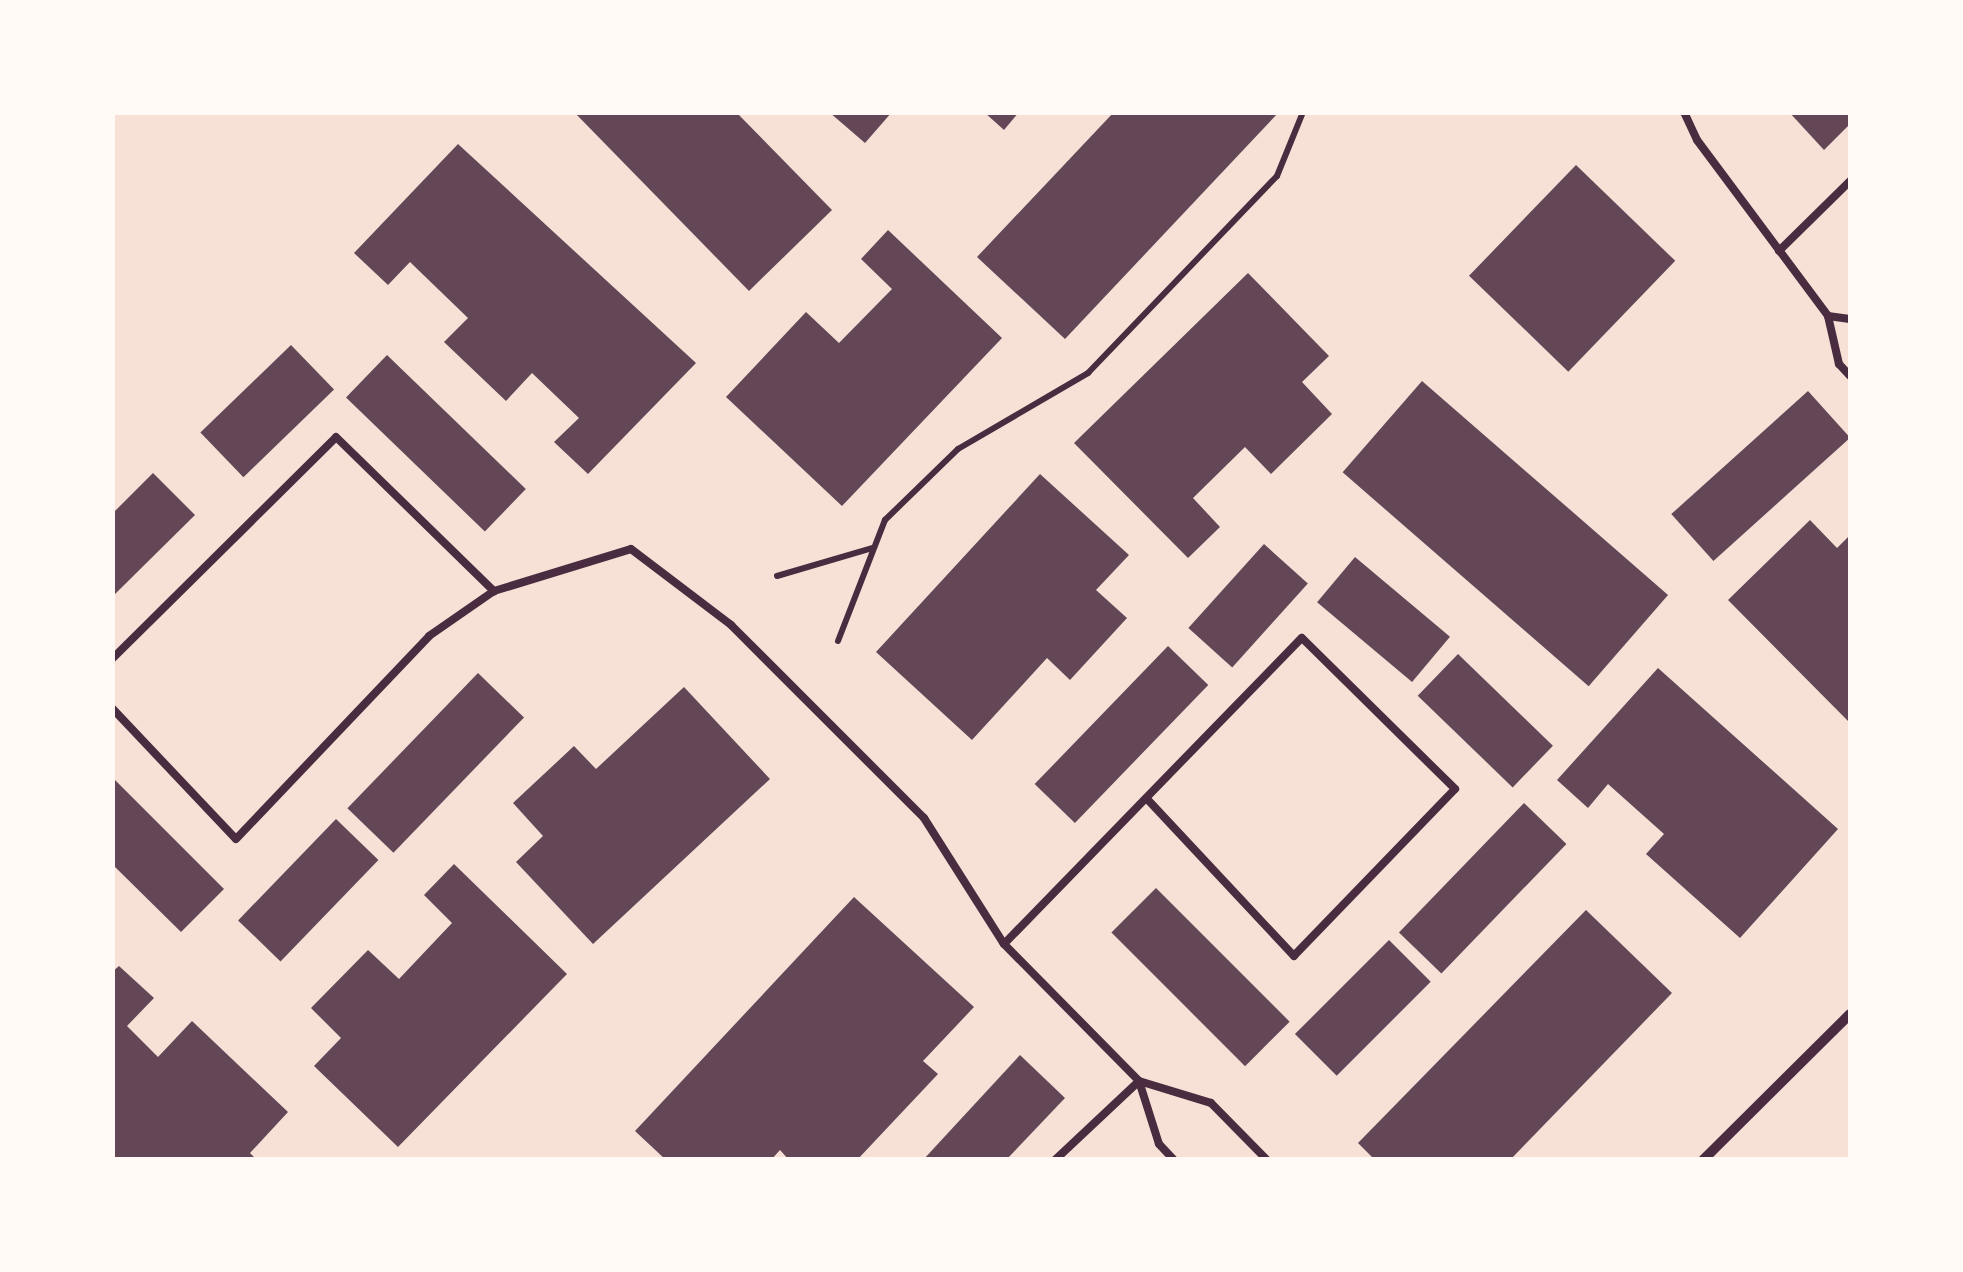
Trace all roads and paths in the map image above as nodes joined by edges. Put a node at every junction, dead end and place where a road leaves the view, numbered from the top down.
1 (1303, 112) edge
2 (1684, 112) edge
3 (1850, 181) edge
4 (1779, 251) junction
5 (1828, 316) junction
6 (1850, 319) edge
7 (1850, 376) edge
8 (873, 548) junction
9 (776, 576) dead end
10 (494, 592) junction
11 (838, 641) dead end
12 (112, 659) edge
13 (112, 708) edge
14 (1146, 798) junction
15 (1004, 944) junction
16 (1850, 1014) edge
17 (1139, 1081) junction
18 (1055, 1160) edge
19 (1174, 1160) edge
20 (1267, 1160) edge
21 (1703, 1160) edge

1 - 8 path
2 - 4 lane
3 - 4 lane
4 - 5 lane
5 - 6 lane
5 - 7 lane
8 - 9 path
8 - 11 path
10 - 12 lane
10 - 13 lane
10 - 15 lane
14 - 14 lane
14 - 15 lane
15 - 17 lane
16 - 21 street
17 - 18 lane
17 - 19 lane
17 - 20 lane

